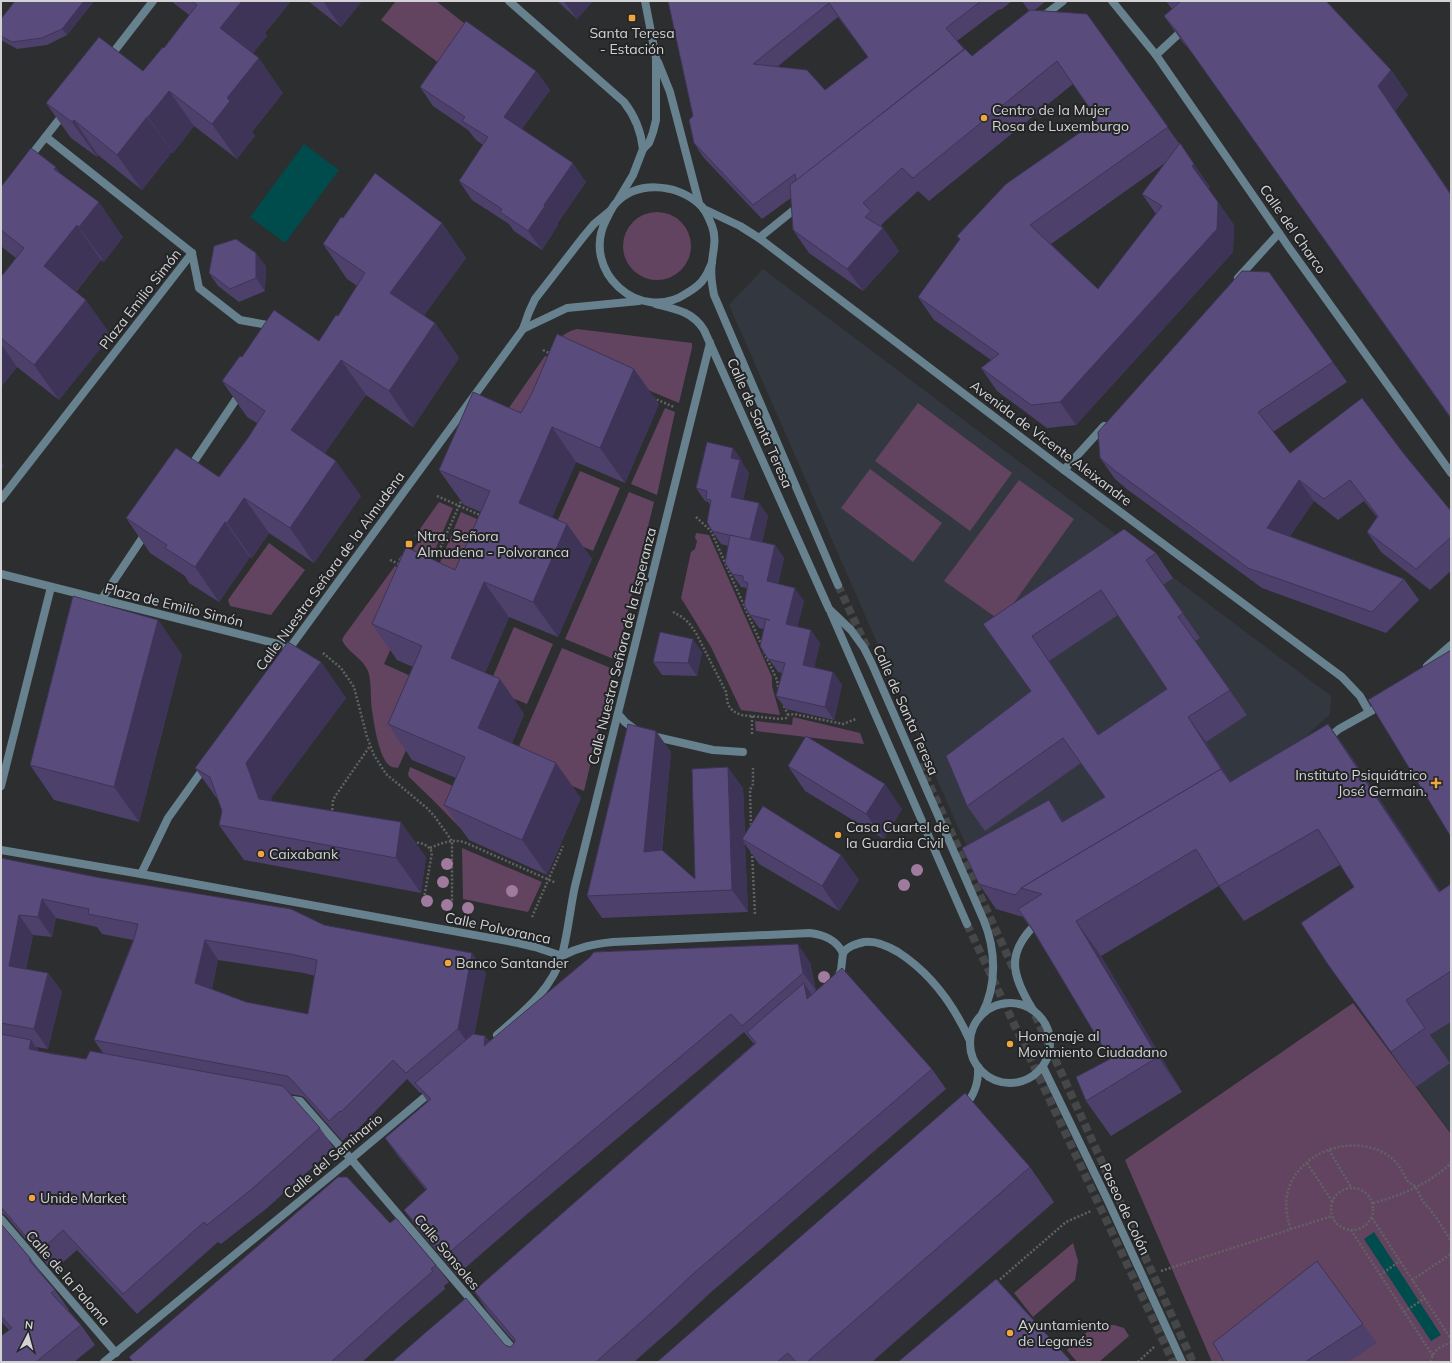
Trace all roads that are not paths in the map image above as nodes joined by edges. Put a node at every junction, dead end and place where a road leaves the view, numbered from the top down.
1 (153, 1) edge
2 (509, 1) edge
3 (646, 1) edge
4 (1063, 1) edge
5 (1112, 1) edge
6 (1194, 20) edge
7 (1032, 25) edge
8 (1156, 55) junction
9 (656, 58) junction
10 (105, 63) edge
11 (71, 106) edge
12 (46, 137) junction
13 (643, 150) junction
14 (21, 166) edge
15 (808, 199) edge
16 (616, 203) junction
17 (701, 206) junction
18 (611, 210) junction
19 (1279, 233) junction
20 (759, 238) junction
21 (192, 253) junction
22 (712, 263) junction
23 (1230, 287) edge
24 (642, 301) junction
25 (656, 304) junction
26 (284, 328) edge
27 (523, 329) junction
28 (710, 343) junction
29 (243, 388) edge
30 (1107, 423) edge
31 (1064, 470) junction
32 (1451, 473) edge
33 (186, 474) edge
34 (1, 499) edge
35 (150, 527) edge
36 (1, 574) edge
37 (838, 585) tunnel mouth
38 (51, 587) junction
39 (101, 600) junction
40 (829, 609) junction
41 (1451, 645) edge
42 (290, 647) junction
43 (281, 660) edge
44 (1424, 669) edge
45 (1380, 706) edge
46 (1369, 712) junction
47 (618, 714) junction
48 (1320, 746) edge
49 (743, 752) dead end
50 (209, 761) edge
51 (1, 786) edge
52 (1, 850) edge
53 (141, 874) junction
54 (1046, 916) edge
55 (967, 924) tunnel mouth
56 (843, 953) junction
57 (562, 956) junction
58 (832, 985) edge
59 (1032, 1010) junction
60 (982, 1014) junction
61 (492, 1039) edge
62 (970, 1041) junction
63 (978, 1067) junction
64 (1043, 1067) junction
65 (439, 1084) edge
66 (277, 1097) edge
67 (958, 1112) edge
68 (351, 1159) junction
69 (1, 1219) edge
70 (116, 1353) junction
71 (104, 1362) edge
72 (524, 1362) edge
73 (1182, 1362) edge

1 - 10 street
2 - 13 street
3 - 9 street
4 - 7 street
5 - 8 street, Calle del Charco
6 - 8 street
8 - 19 street, Calle del Charco
9 - 13 street
9 - 17 street
11 - 12 street
12 - 14 street
12 - 21 street
13 - 16 street
15 - 20 street
16 - 17 street
16 - 18 street
17 - 20 street, Avenida de Vicente Aleixandre
17 - 22 street
18 - 24 street
18 - 27 street, Calle Nuestra Señora de la Almudena
19 - 23 street
19 - 32 street, Calle del Charco
20 - 31 street, Avenida de Vicente Aleixandre
21 - 26 street, Plaza Emilio Simón
21 - 34 street, Plaza Emilio Simón
22 - 25 street
22 - 37 street
24 - 25 street
24 - 27 street, Calle Nuestra Señora de la Almudena
25 - 28 street, Calle de Santa Teresa
27 - 42 street, Calle Nuestra Señora de la Almudena
28 - 40 street, Calle de Santa Teresa
28 - 47 street, Calle Nuestra Señora de la Esperanza
29 - 33 street
30 - 31 street
31 - 46 street, Avenida de Vicente Aleixandre
35 - 39 street
36 - 38 street, Plaza de Emilio Simón
36 - 39 street
38 - 39 street, Plaza de Emilio Simón
38 - 51 street
39 - 42 street, Plaza de Emilio Simón
40 - 55 street
40 - 60 street, Calle de Santa Teresa
41 - 44 street
42 - 43 street, Calle Nuestra Señora de la Almudena
45 - 46 street
46 - 48 street
47 - 49 street
47 - 57 street, Calle Nuestra Señora de la Esperanza
50 - 53 street
52 - 53 street, Calle Polvoranca
53 - 57 street, Calle Polvoranca
54 - 59 street
56 - 57 street, Calle Polvoranca
56 - 58 street
56 - 62 street
57 - 61 street
59 - 60 street
59 - 64 street
60 - 62 street
62 - 63 street
63 - 64 street
63 - 67 street
64 - 73 street, Paseo de Colón
65 - 68 street, Calle del Seminario
66 - 68 street, Calle Sonsoles
68 - 70 street, Calle del Seminario
68 - 72 street, Calle Sonsoles
69 - 70 street, Calle de la Paloma
70 - 71 street, Calle del Seminario

